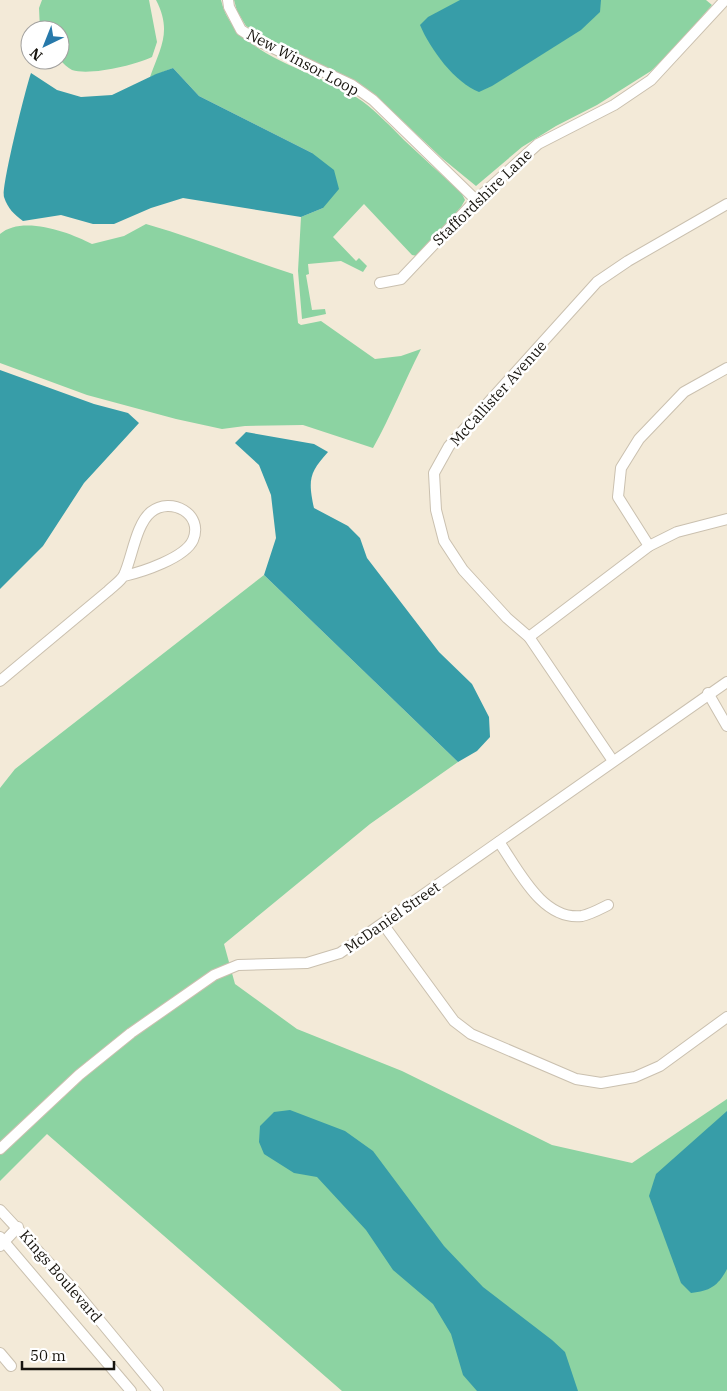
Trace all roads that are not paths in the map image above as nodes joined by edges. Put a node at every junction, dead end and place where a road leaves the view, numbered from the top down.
1 (228, 0) edge
2 (723, 1) edge
3 (476, 200) junction
4 (726, 207) edge
5 (380, 283) dead end
6 (727, 368) edge
7 (727, 519) edge
8 (649, 546) junction
9 (124, 576) junction
10 (529, 637) junction
11 (0, 681) edge
12 (727, 682) edge
13 (708, 693) junction
14 (727, 726) edge
15 (613, 761) junction
16 (499, 842) junction
17 (608, 905) dead end
18 (383, 924) junction
19 (727, 1018) edge
20 (0, 1149) edge
21 (0, 1210) edge
22 (18, 1227) junction
23 (2, 1242) edge
24 (0, 1353) edge
25 (12, 1366) dead end
26 (131, 1391) edge
27 (158, 1391) edge

1 - 3 street, New Winsor Loop
2 - 3 street, Staffordshire Lane
3 - 5 street, Staffordshire Lane
4 - 10 street, McCallister Avenue
6 - 8 street
7 - 8 street
8 - 10 street
9 - 9 street
9 - 11 street
10 - 15 street, McCallister Avenue
12 - 13 street, McDaniel Street
13 - 14 street
13 - 15 street, McDaniel Street
15 - 16 street, McDaniel Street
16 - 17 street
16 - 18 street, McDaniel Street
18 - 19 street
18 - 20 street, McDaniel Street
21 - 22 street, Kings Boulevard
22 - 23 street
22 - 27 street, Kings Boulevard
23 - 26 street, Kings Boulevard
24 - 25 street

